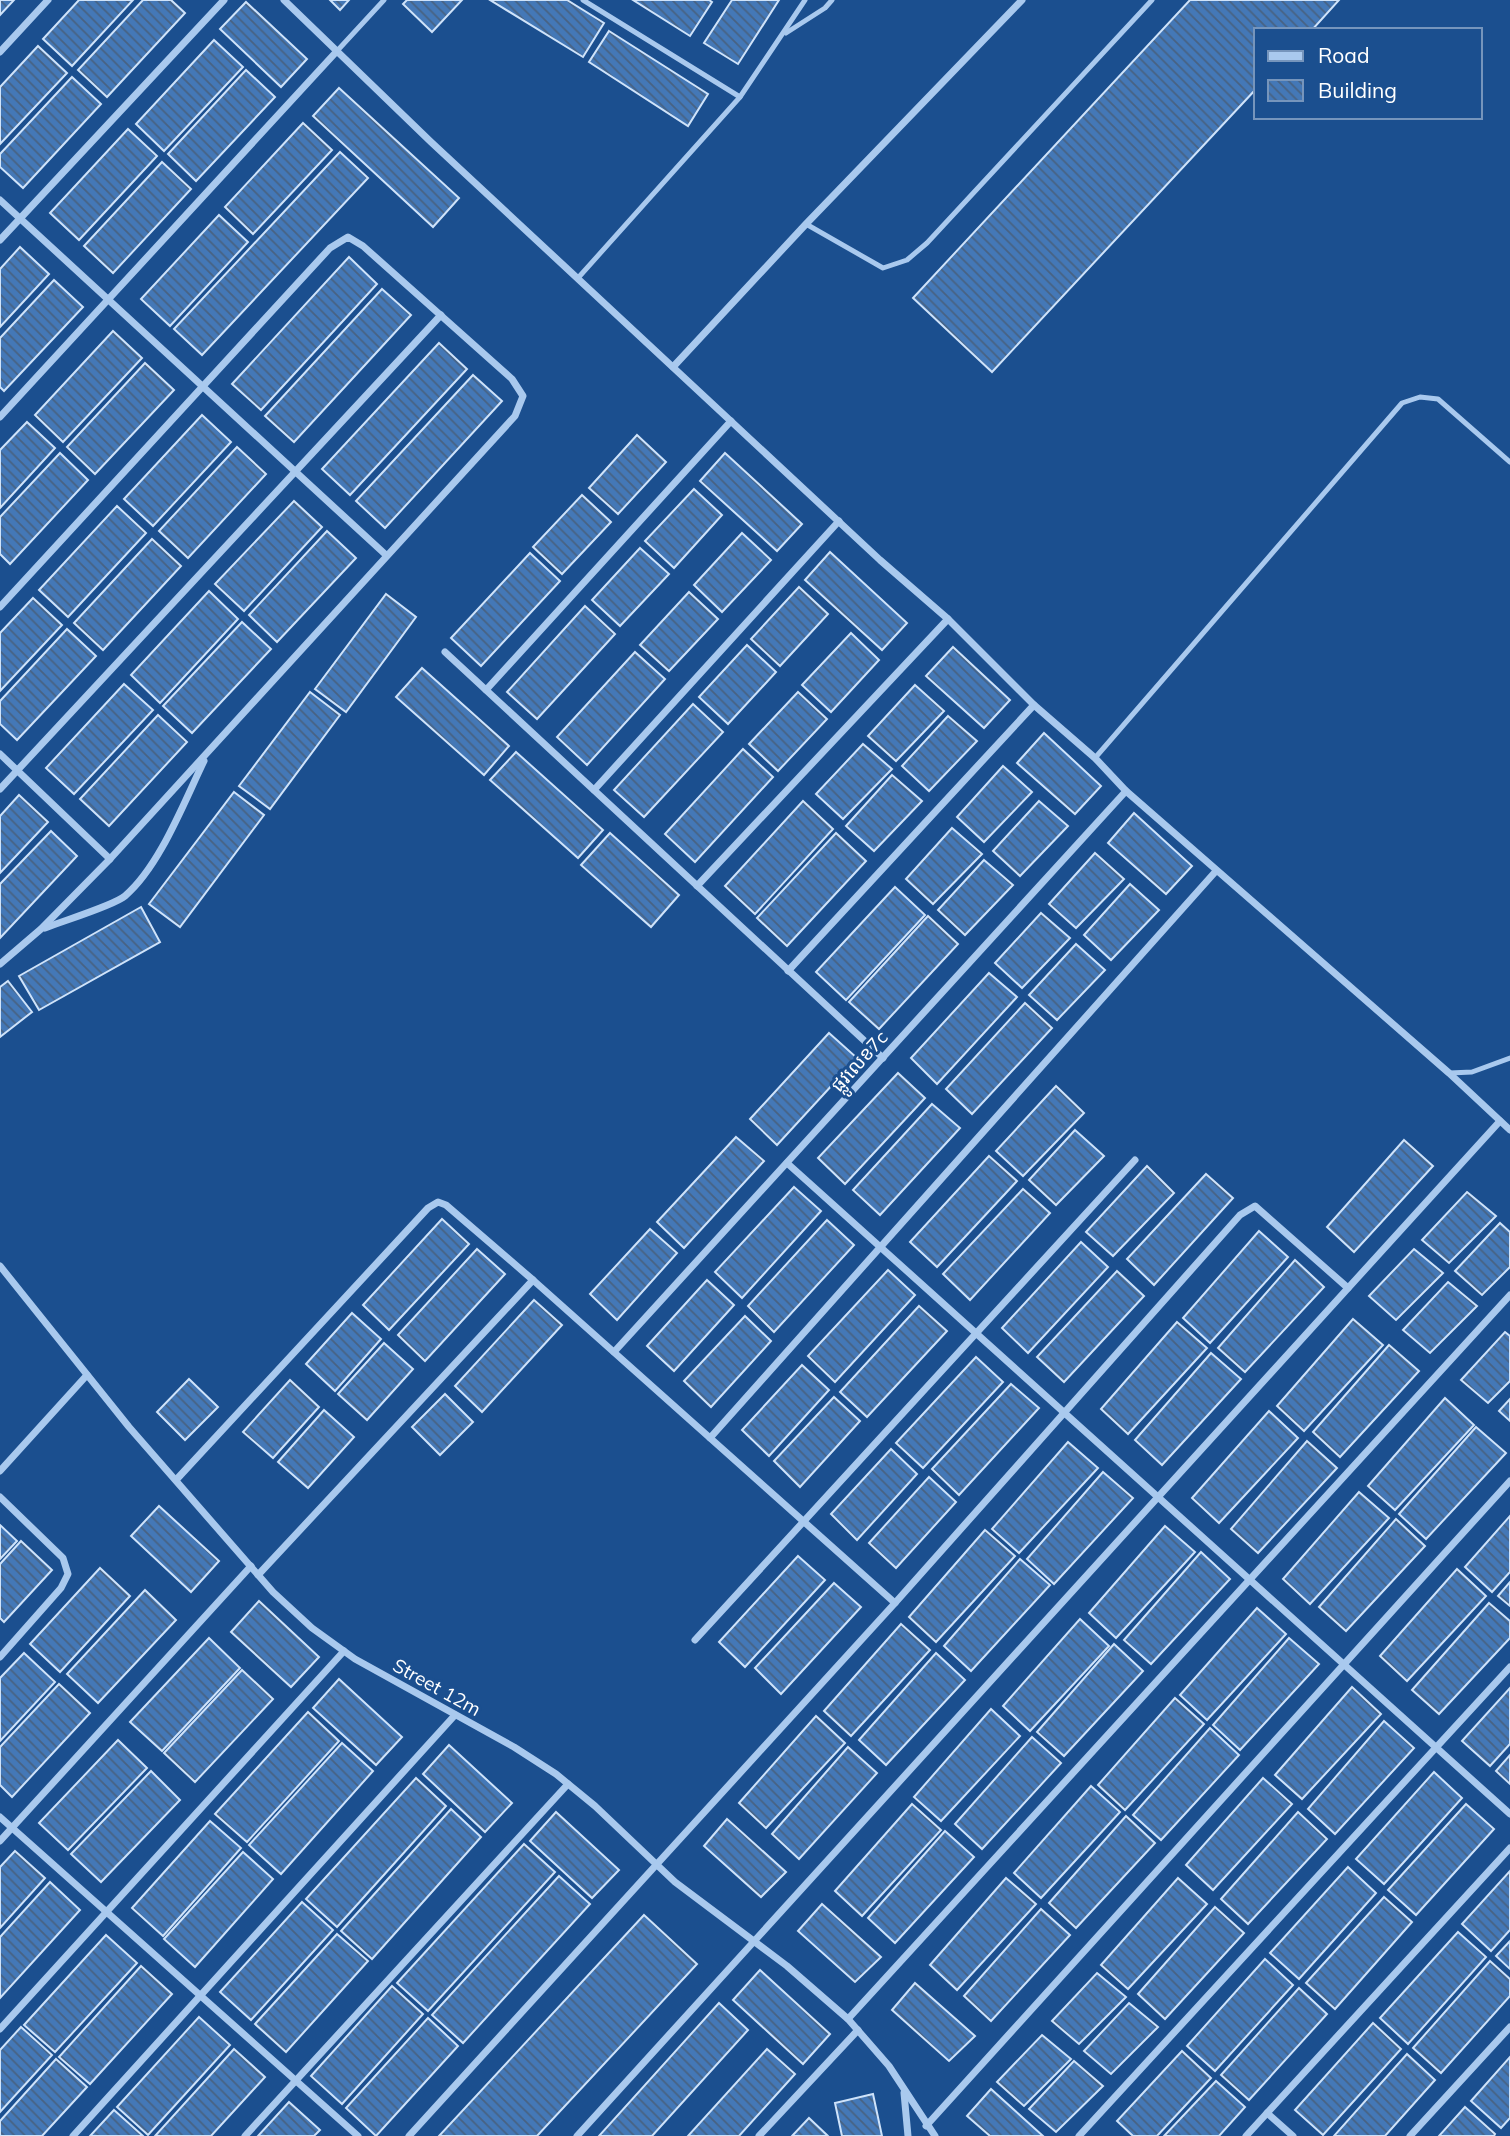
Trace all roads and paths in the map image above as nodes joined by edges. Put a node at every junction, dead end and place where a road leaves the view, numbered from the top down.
1 (48, 0) edge
2 (224, 0) edge
3 (284, 0) edge
4 (384, 0) edge
5 (583, 0) edge
6 (805, 0) edge
7 (832, 0) edge
8 (1023, 0) edge
9 (1152, 0) edge
10 (783, 35) junction
11 (337, 51) junction
12 (0, 52) edge
13 (740, 97) junction
14 (0, 200) edge
15 (20, 219) junction
16 (806, 224) junction
17 (0, 240) edge
18 (578, 278) junction
19 (108, 299) junction
20 (441, 315) junction
21 (673, 367) junction
22 (204, 388) junction
23 (0, 417) edge
24 (731, 421) junction
25 (1510, 462) edge
26 (295, 472) junction
27 (839, 521) junction
28 (386, 555) junction
29 (0, 607) edge
30 (948, 619) junction
31 (445, 652) dead end
32 (486, 690) junction
33 (1034, 705) junction
34 (208, 752) junction
35 (0, 754) edge
36 (1095, 758) junction
37 (18, 770) junction
38 (0, 789) edge
39 (594, 790) junction
40 (1126, 791) junction
41 (110, 859) junction
42 (1216, 871) junction
43 (697, 886) junction
44 (41, 929) junction
45 (0, 964) edge
46 (788, 971) junction
47 (883, 1058) junction
48 (1510, 1058) edge
49 (1449, 1073) junction
50 (1500, 1121) junction
51 (1510, 1130) edge
52 (1135, 1160) dead end
53 (787, 1163) junction
54 (880, 1247) junction
55 (0, 1266) edge
56 (533, 1280) junction
57 (1348, 1288) junction
58 (1510, 1295) edge
59 (976, 1334) junction
60 (614, 1352) junction
61 (87, 1375) junction
62 (1064, 1412) junction
63 (710, 1438) junction
64 (0, 1471) edge
65 (176, 1480) junction
66 (1510, 1481) edge
67 (0, 1497) edge
68 (1158, 1497) junction
69 (804, 1522) junction
70 (251, 1566) junction
71 (258, 1575) junction
72 (1250, 1580) junction
73 (895, 1603) junction
74 (695, 1640) dead end
75 (344, 1651) junction
76 (0, 1657) edge
77 (1344, 1664) junction
78 (1510, 1667) edge
79 (455, 1715) junction
80 (1436, 1747) junction
81 (568, 1784) junction
82 (1510, 1814) edge
83 (0, 1817) edge
84 (12, 1828) junction
85 (0, 1841) edge
86 (1510, 1848) edge
87 (655, 1864) junction
88 (106, 1912) junction
89 (753, 1940) junction
90 (201, 1996) junction
91 (848, 2019) junction
92 (1510, 2027) edge
93 (0, 2029) edge
94 (858, 2029) junction
95 (296, 2080) junction
96 (903, 2089) junction
97 (1267, 2113) junction
98 (926, 2126) junction
99 (73, 2136) edge
100 (244, 2136) edge
101 (358, 2136) edge
102 (409, 2136) edge
103 (577, 2136) edge
104 (759, 2136) edge
105 (908, 2136) edge
106 (935, 2136) edge
107 (1079, 2136) edge
108 (1246, 2136) edge
109 (1293, 2136) edge
110 (1410, 2136) edge

1 - 12 street
2 - 15 street
3 - 11 street
4 - 11 lane
5 - 13 lane
6 - 10 lane
7 - 10 lane
8 - 16 street
9 - 16 lane
10 - 13 lane
11 - 18 street
11 - 19 street
13 - 18 lane
14 - 15 street
15 - 17 street
15 - 19 street
16 - 21 street
18 - 21 street
19 - 22 street
19 - 23 street
20 - 22 street
20 - 26 street
20 - 28 street
21 - 24 street
22 - 26 street
22 - 29 street
24 - 27 street
24 - 32 street
25 - 36 lane
26 - 28 street
26 - 37 street
27 - 30 street
27 - 39 street
28 - 34 street
30 - 33 street
30 - 43 street
31 - 32 street
32 - 39 street
33 - 36 street
33 - 46 street
34 - 41 street
34 - 44 street
35 - 37 street
36 - 40 street
37 - 38 street
37 - 41 street
39 - 43 street
40 - 42 street
40 - 47 street, ផ្លូវលេខ7c
41 - 44 street
42 - 49 street
42 - 54 street
43 - 46 street
44 - 45 street
46 - 47 street
47 - 53 street, ផ្លូវលេខ7c
48 - 49 lane
49 - 50 street
50 - 51 street
50 - 57 street
52 - 59 street
53 - 54 street
53 - 60 street, ផ្លូវលេខ7c
54 - 59 street
54 - 63 street
55 - 61 street, Street 12m
56 - 60 street
56 - 65 street
56 - 71 street
57 - 62 street
57 - 68 street
58 - 72 street
59 - 62 street
59 - 69 street
60 - 63 street
61 - 64 street
61 - 65 street, Street 12m
62 - 68 street
62 - 73 street
63 - 69 street
65 - 70 street, Street 12m
66 - 77 street
67 - 76 street
68 - 72 street
68 - 89 street
69 - 73 street
69 - 74 street
70 - 71 street, Street 12m
70 - 84 street
71 - 75 street, Street 12m
72 - 77 street
72 - 91 street
73 - 87 street
75 - 79 street, Street 12m
75 - 88 street
77 - 80 street
77 - 98 street
78 - 80 street
79 - 81 street, Street 12m
79 - 90 street
80 - 82 street
80 - 107 street
81 - 87 street, Street 12m
81 - 95 street
83 - 84 street
84 - 85 street
84 - 88 street
86 - 97 street
87 - 89 street, Street 12m
87 - 102 street
88 - 90 street
88 - 93 street
89 - 91 street, Street 12m
89 - 103 street
90 - 95 street
90 - 99 street
91 - 94 street, Street 12m
92 - 110 street
94 - 96 street, Street 12m
94 - 104 street
95 - 100 street
95 - 101 street
96 - 98 street, Street 12m
96 - 105 street
97 - 108 street
97 - 109 street
98 - 106 street, Street 12m

